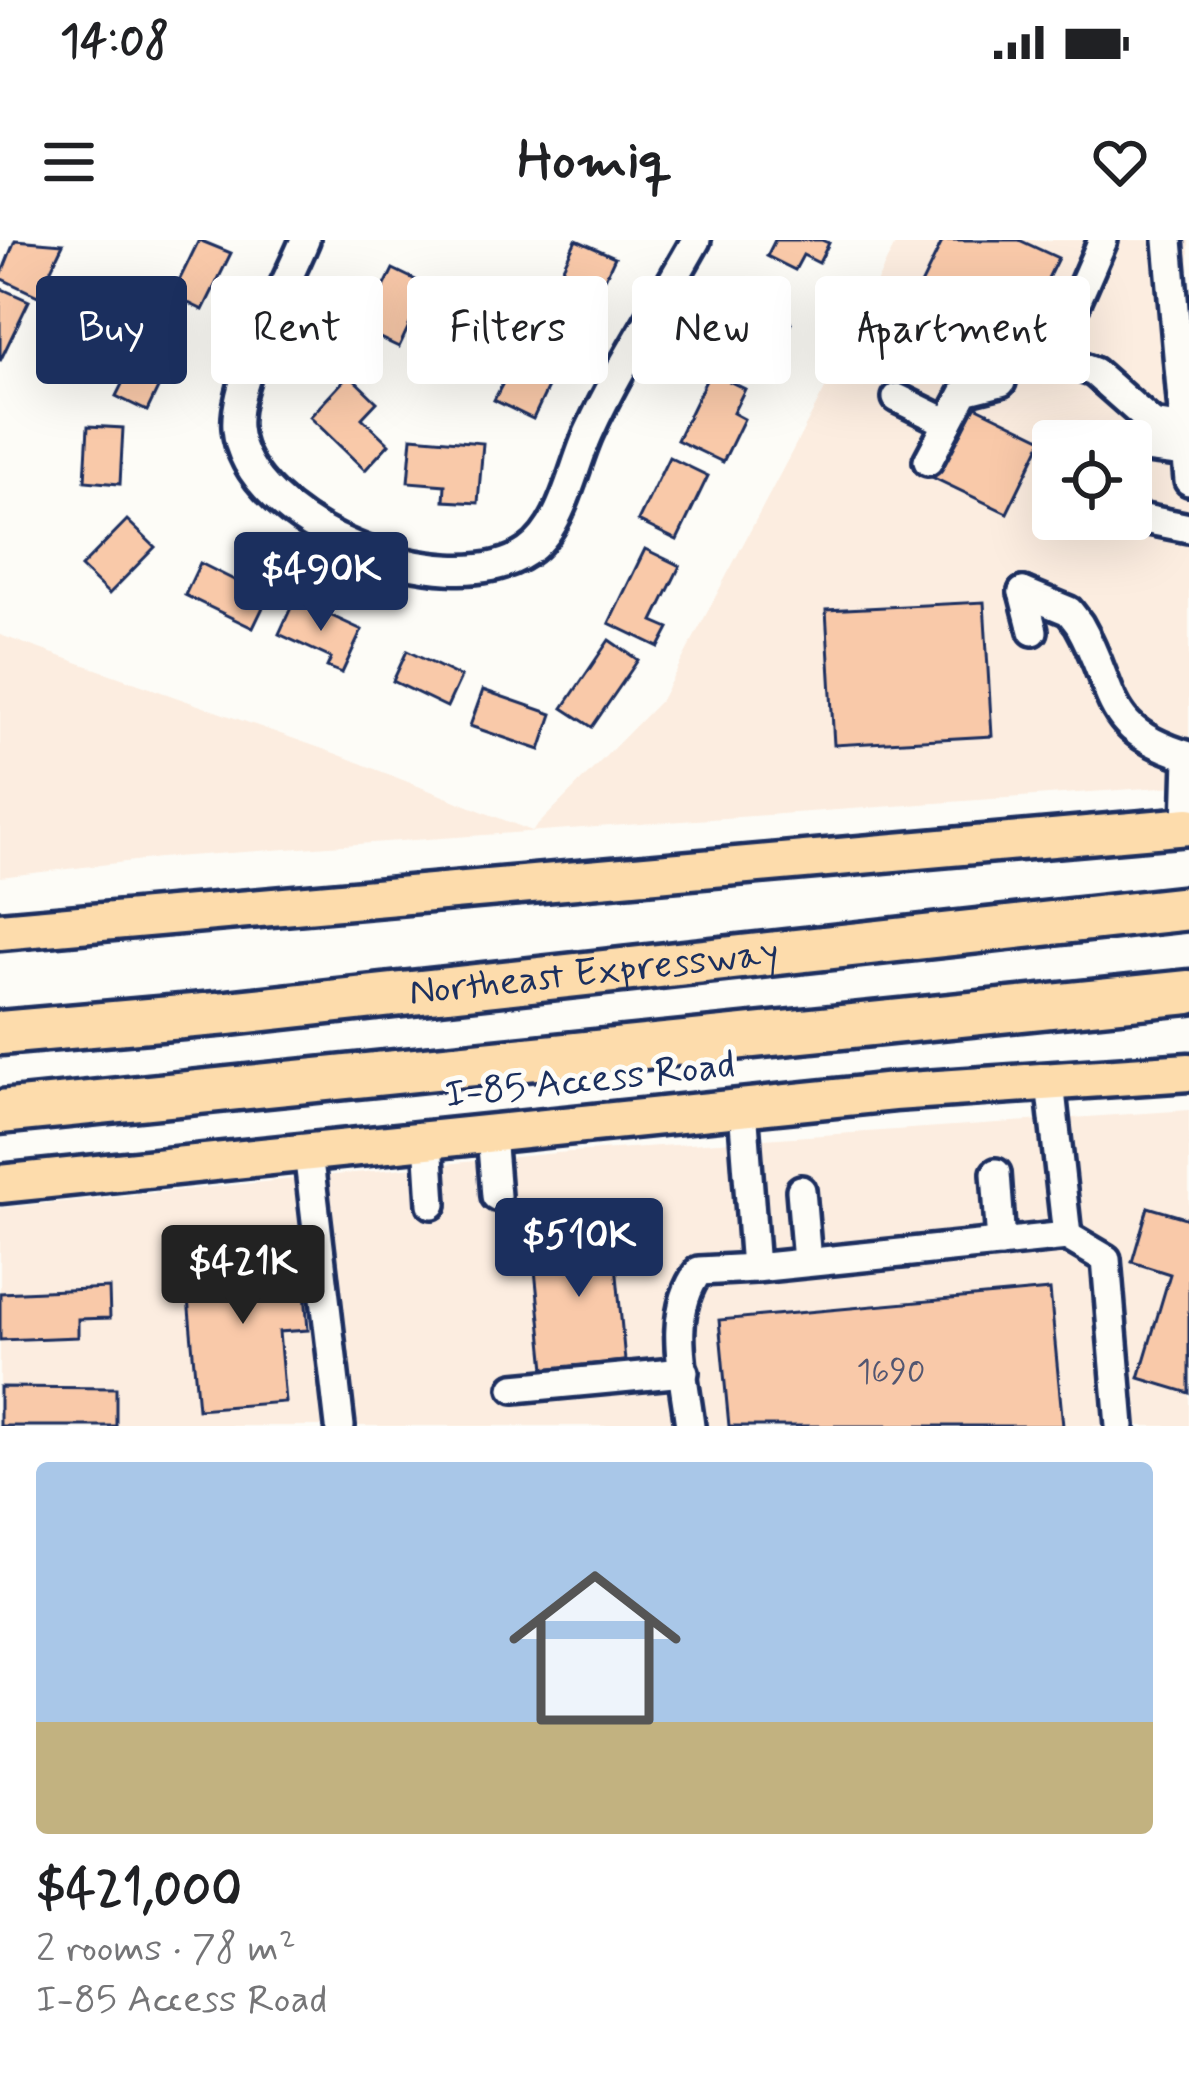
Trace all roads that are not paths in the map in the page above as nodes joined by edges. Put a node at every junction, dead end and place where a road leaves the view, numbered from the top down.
1 (305, 240) edge
2 (696, 240) edge
3 (1168, 240) edge
4 (1098, 241) edge
5 (992, 384) edge
6 (898, 398) dead end
7 (948, 423) junction
8 (1152, 449) edge
9 (1186, 454) edge
10 (928, 460) dead end
11 (1152, 521) edge
12 (1189, 528) edge
13 (1033, 631) dead end
14 (1189, 757) edge
15 (1188, 826) edge
16 (1189, 908) edge
17 (0, 931) edge
18 (1189, 992) edge
19 (0, 1033) edge
20 (1189, 1072) edge
21 (1050, 1082) junction
22 (743, 1108) junction
23 (0, 1112) edge
24 (491, 1134) junction
25 (428, 1140) junction
26 (308, 1152) junction
27 (996, 1173) dead end
28 (0, 1184) edge
29 (801, 1190) dead end
30 (496, 1196) dead end
31 (432, 1204) dead end
32 (1067, 1237) junction
33 (1001, 1244) junction
34 (807, 1262) junction
35 (755, 1268) junction
36 (684, 1372) junction
37 (514, 1388) dead end
38 (340, 1426) edge
39 (690, 1426) edge
40 (1120, 1426) edge

1 - 2 street
3 - 9 street
4 - 9 street
5 - 7 street
6 - 7 street
7 - 10 street
8 - 9 street
11 - 12 street
13 - 14 street
14 - 15 street
15 - 17 main road
16 - 19 highway, Northeast Expressway
18 - 23 highway, Northeast Expressway
20 - 21 main road, I-85 Access Road
21 - 22 main road, I-85 Access Road
21 - 32 street
22 - 24 main road, I-85 Access Road
22 - 35 street
24 - 25 main road, I-85 Access Road
24 - 30 street
25 - 26 main road, I-85 Access Road
25 - 31 street
26 - 28 main road, I-85 Access Road
26 - 38 street
27 - 33 street
29 - 34 street
32 - 33 street
32 - 40 street
33 - 34 street
34 - 35 street
35 - 36 street
36 - 37 street
36 - 39 street

